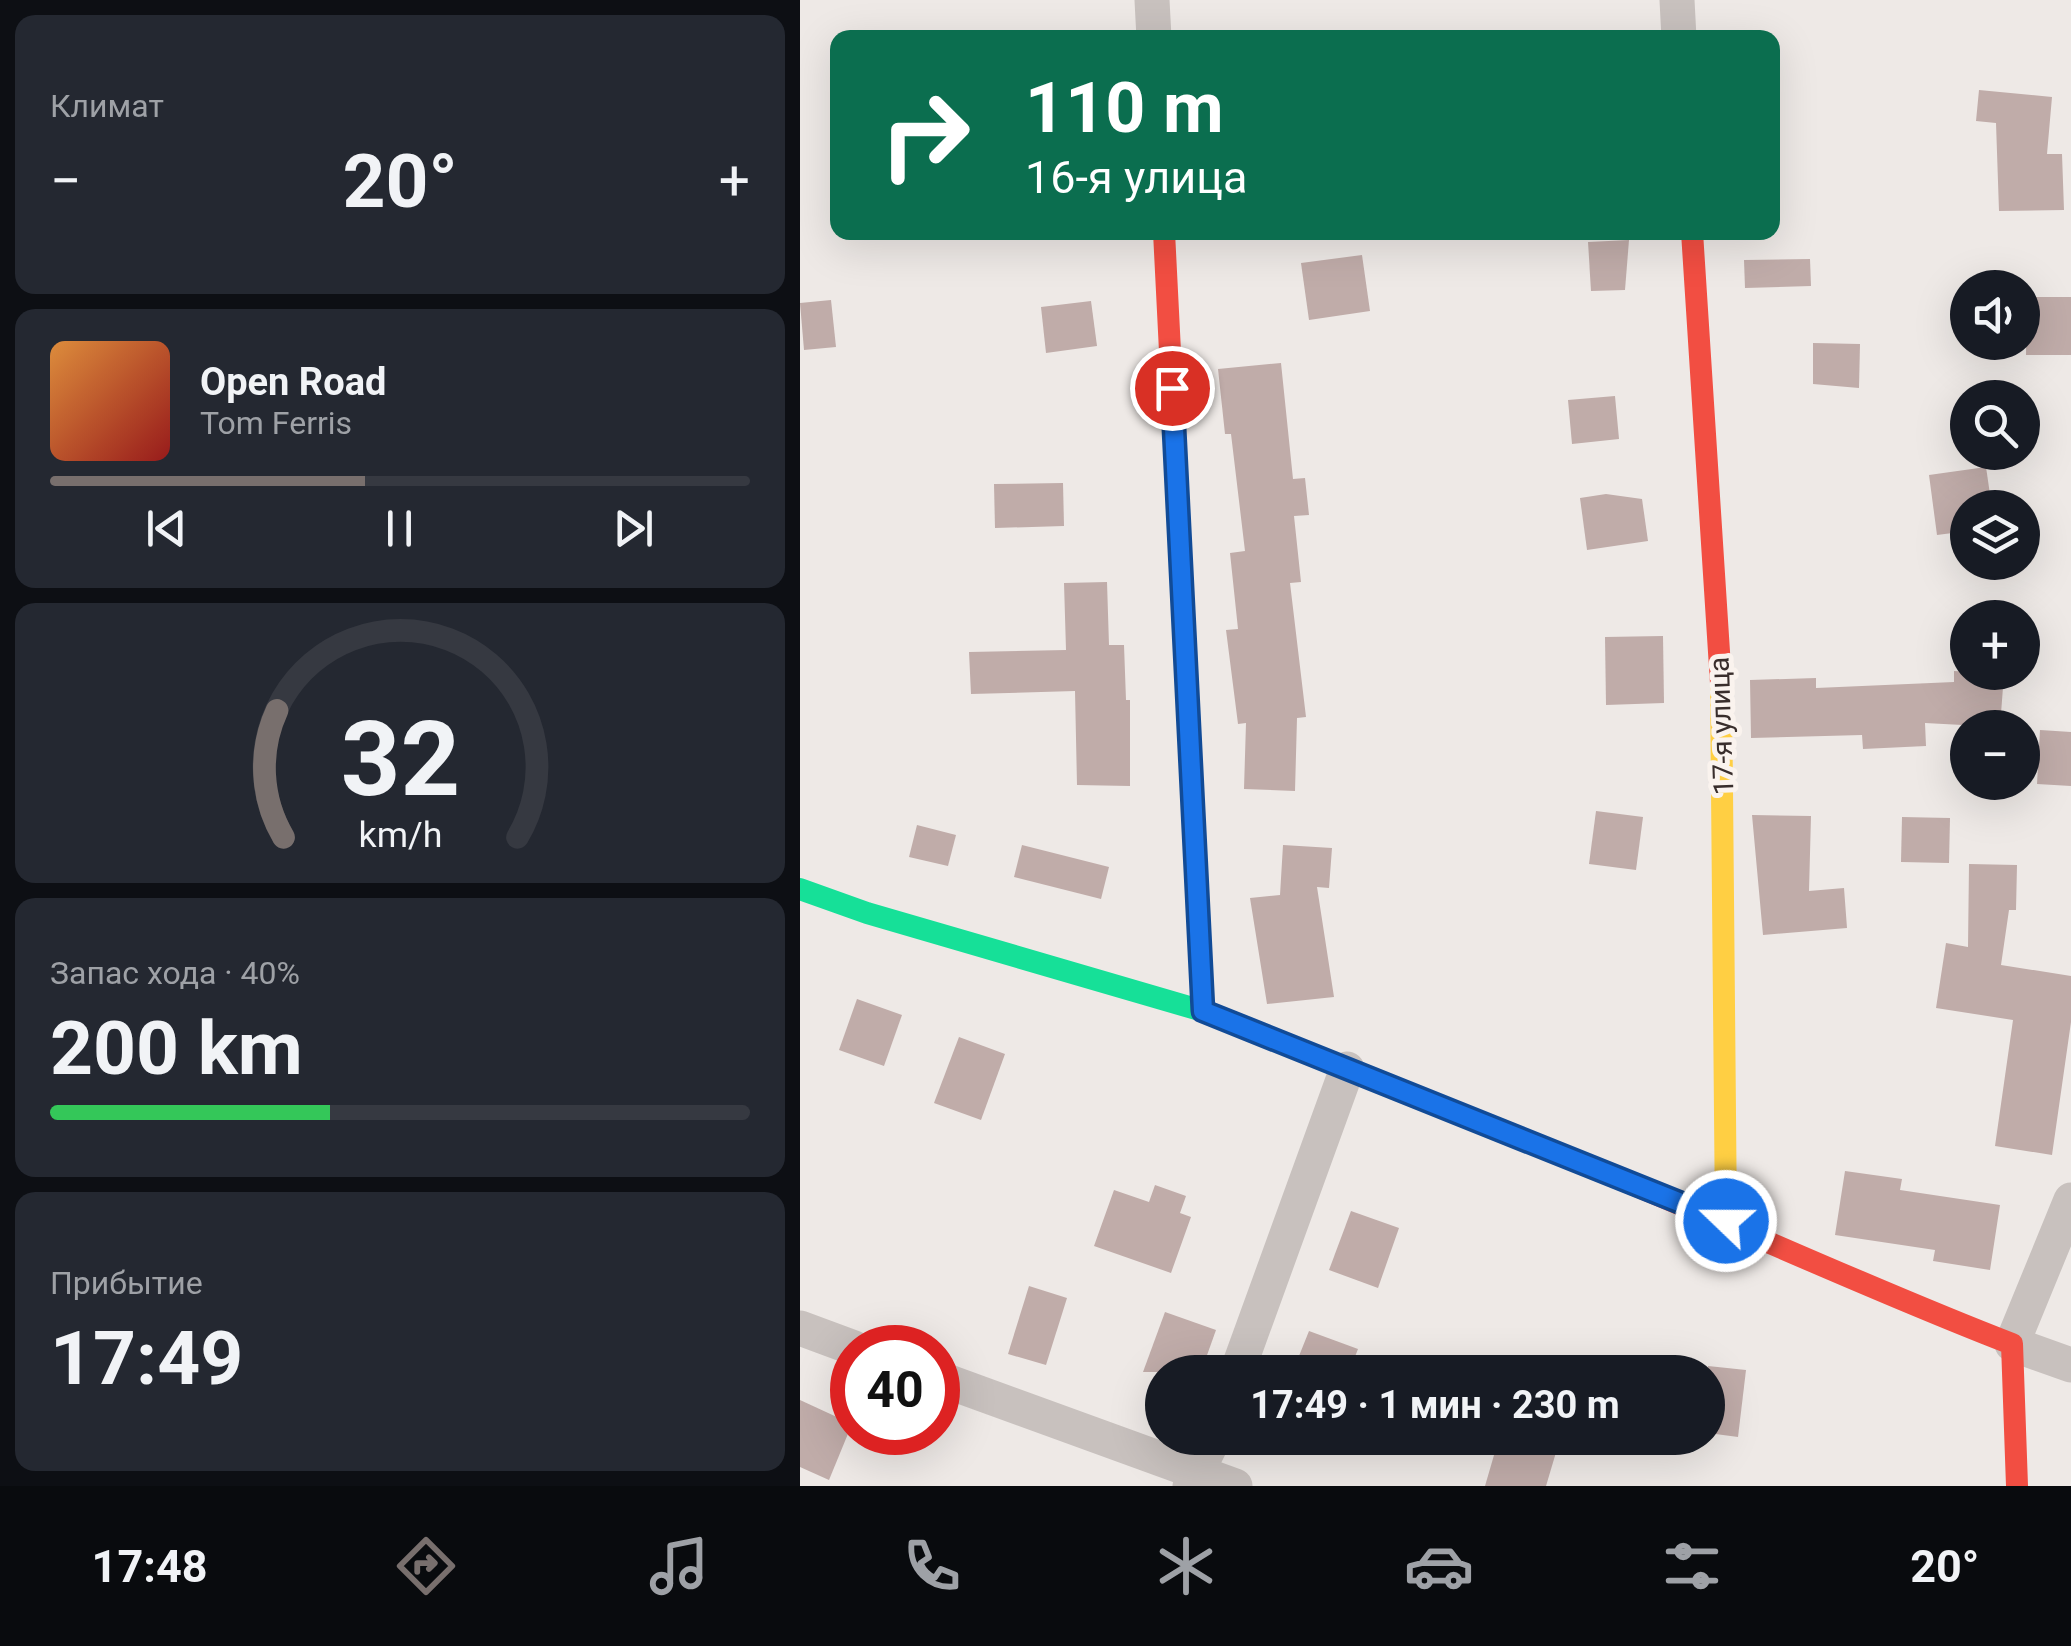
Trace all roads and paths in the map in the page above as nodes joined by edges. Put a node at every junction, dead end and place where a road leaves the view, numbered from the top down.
1 (1152, 0) edge
2 (1676, 0) edge
3 (1154, 30) edge
4 (1678, 30) edge
5 (1164, 240) edge
6 (1693, 240) edge
7 (800, 889) edge
8 (1203, 1011) junction
9 (1348, 1069) junction
10 (2071, 1200) edge
11 (1726, 1221) junction
12 (800, 1328) edge
13 (830, 1339) edge
14 (2012, 1344) junction
15 (1243, 1355) edge
16 (2071, 1365) edge
17 (960, 1387) edge
18 (1205, 1455) edge
19 (1193, 1479) edge
20 (1235, 1486) edge
21 (2017, 1486) edge

1 - 3 street
2 - 4 street
5 - 8 street
6 - 11 street, 17-я улица
7 - 8 street
8 - 9 street
9 - 11 street
9 - 15 street
10 - 14 street
11 - 14 street
12 - 13 street
14 - 16 street
14 - 21 street
17 - 19 street
18 - 19 street
19 - 20 street

